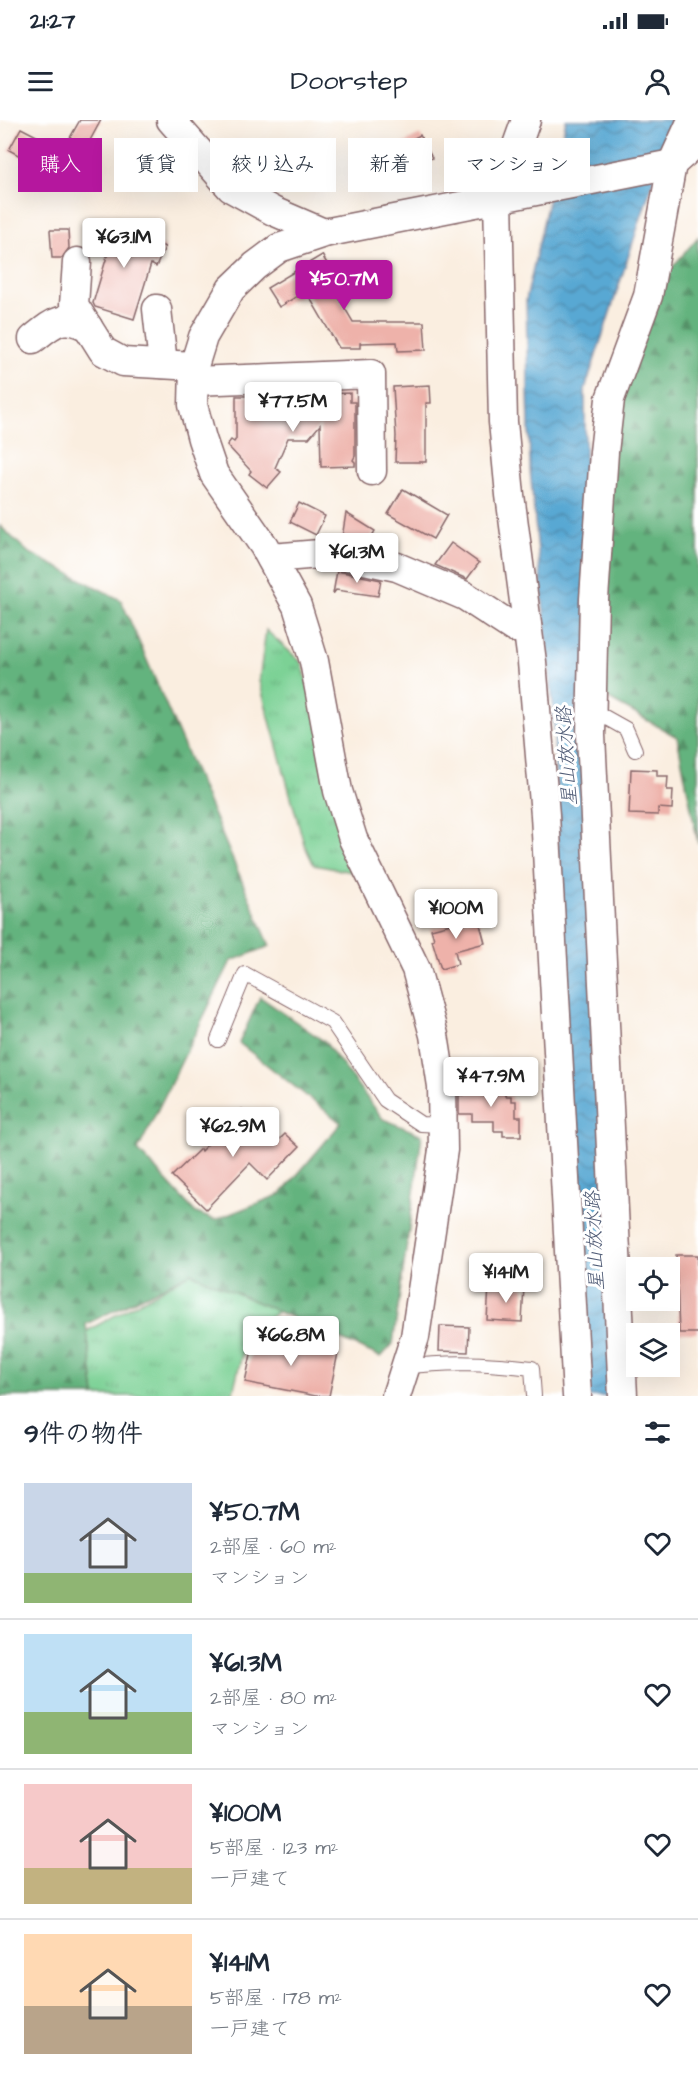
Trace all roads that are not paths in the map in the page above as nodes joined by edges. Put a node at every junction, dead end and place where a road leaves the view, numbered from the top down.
1 (171, 120) edge
2 (526, 120) edge
3 (692, 120) edge
4 (698, 141) edge
5 (672, 164) junction
6 (498, 198) junction
7 (324, 233) junction
8 (77, 262) dead end
9 (157, 309) dead end
10 (88, 327) junction
11 (33, 339) dead end
12 (163, 364) junction
13 (194, 373) junction
14 (372, 471) dead end
15 (271, 558) junction
16 (527, 626) junction
17 (592, 710) junction
18 (635, 750) dead end
19 (218, 1040) dead end
20 (442, 1125) junction
21 (405, 1367) junction
22 (396, 1396) edge
23 (534, 1396) edge
24 (578, 1396) edge
25 (623, 1396) edge

1 - 7 street
2 - 6 street
3 - 5 street
4 - 5 street
5 - 6 street
5 - 17 street
6 - 7 street
6 - 16 street
7 - 13 street
8 - 10 street
9 - 12 street
10 - 11 street
10 - 12 street
12 - 13 street
13 - 14 street
13 - 15 street
15 - 16 street
15 - 20 street
16 - 24 street
17 - 18 lane
17 - 25 street
19 - 20 lane
20 - 21 street
21 - 22 street
21 - 23 lane

